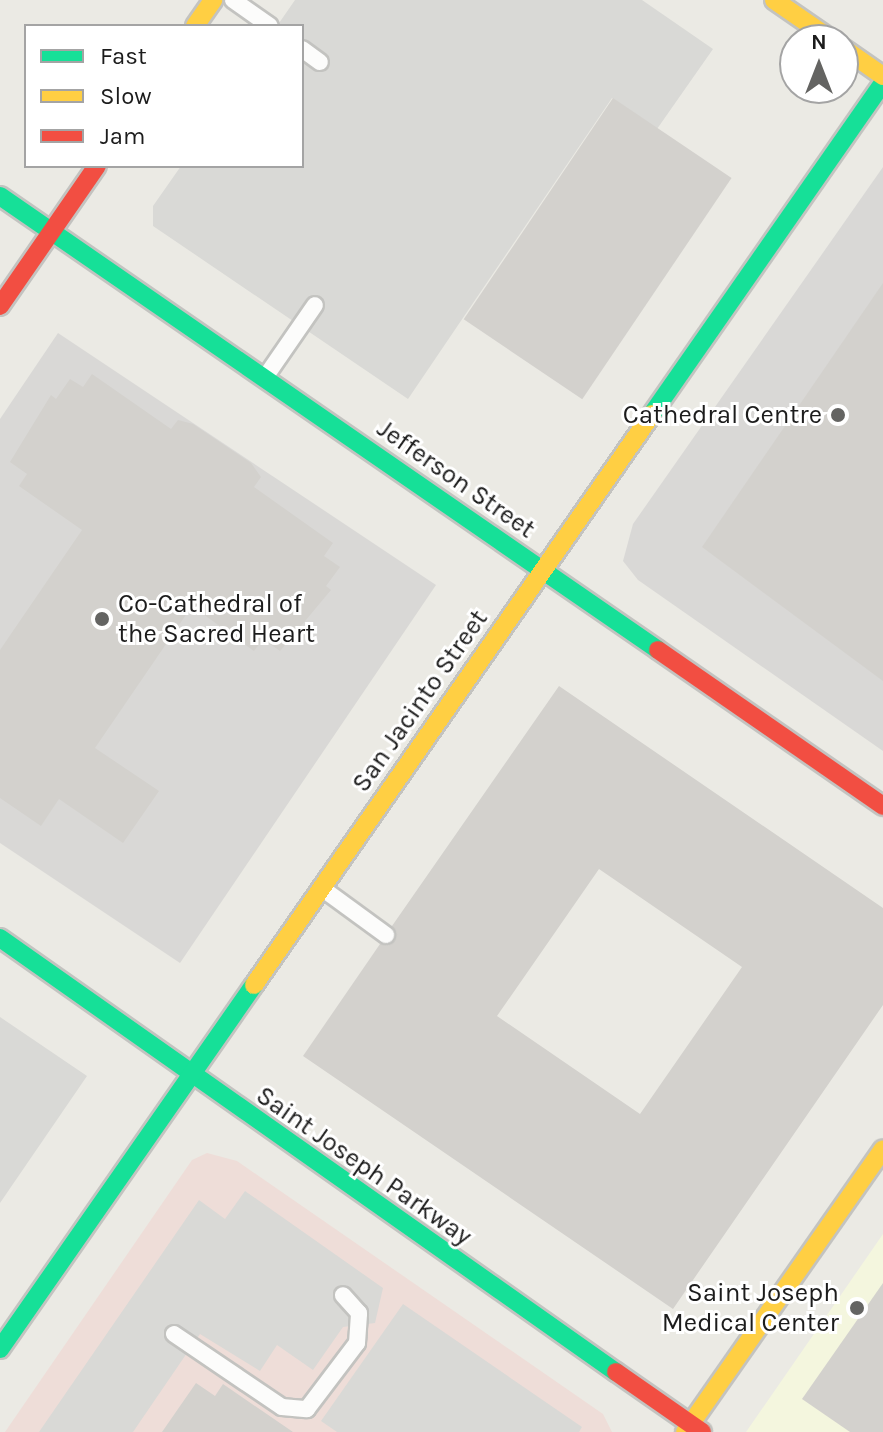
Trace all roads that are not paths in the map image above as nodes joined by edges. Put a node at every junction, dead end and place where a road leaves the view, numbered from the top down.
1 (213, 0) edge
2 (233, 0) edge
3 (774, 0) edge
4 (196, 24) edge
5 (267, 24) edge
6 (809, 24) edge
7 (304, 50) edge
8 (859, 59) edge
9 (320, 62) dead end
10 (883, 76) edge
11 (883, 83) edge
12 (96, 168) edge
13 (0, 196) edge
14 (51, 231) junction
15 (315, 305) dead end
16 (0, 306) edge
17 (264, 379) junction
18 (543, 571) junction
19 (883, 806) edge
20 (321, 888) junction
21 (386, 935) dead end
22 (0, 938) edge
23 (190, 1077) junction
24 (883, 1149) edge
25 (343, 1295) dead end
26 (174, 1334) dead end
27 (0, 1349) edge
28 (693, 1430) edge

1 - 4 street
2 - 5 lane
3 - 6 street
7 - 9 lane
8 - 10 street
11 - 18 street, San Jacinto Street
12 - 14 street
13 - 14 street, Jefferson Street
14 - 16 street
14 - 17 street, Jefferson Street
15 - 17 lane
17 - 18 street, Jefferson Street
18 - 19 street, Jefferson Street
18 - 20 street, San Jacinto Street
20 - 21 lane
20 - 23 street, San Jacinto Street
22 - 23 street, Saint Joseph Parkway
23 - 27 street, San Jacinto Street
23 - 28 street, Saint Joseph Parkway
24 - 28 street
25 - 26 lane

